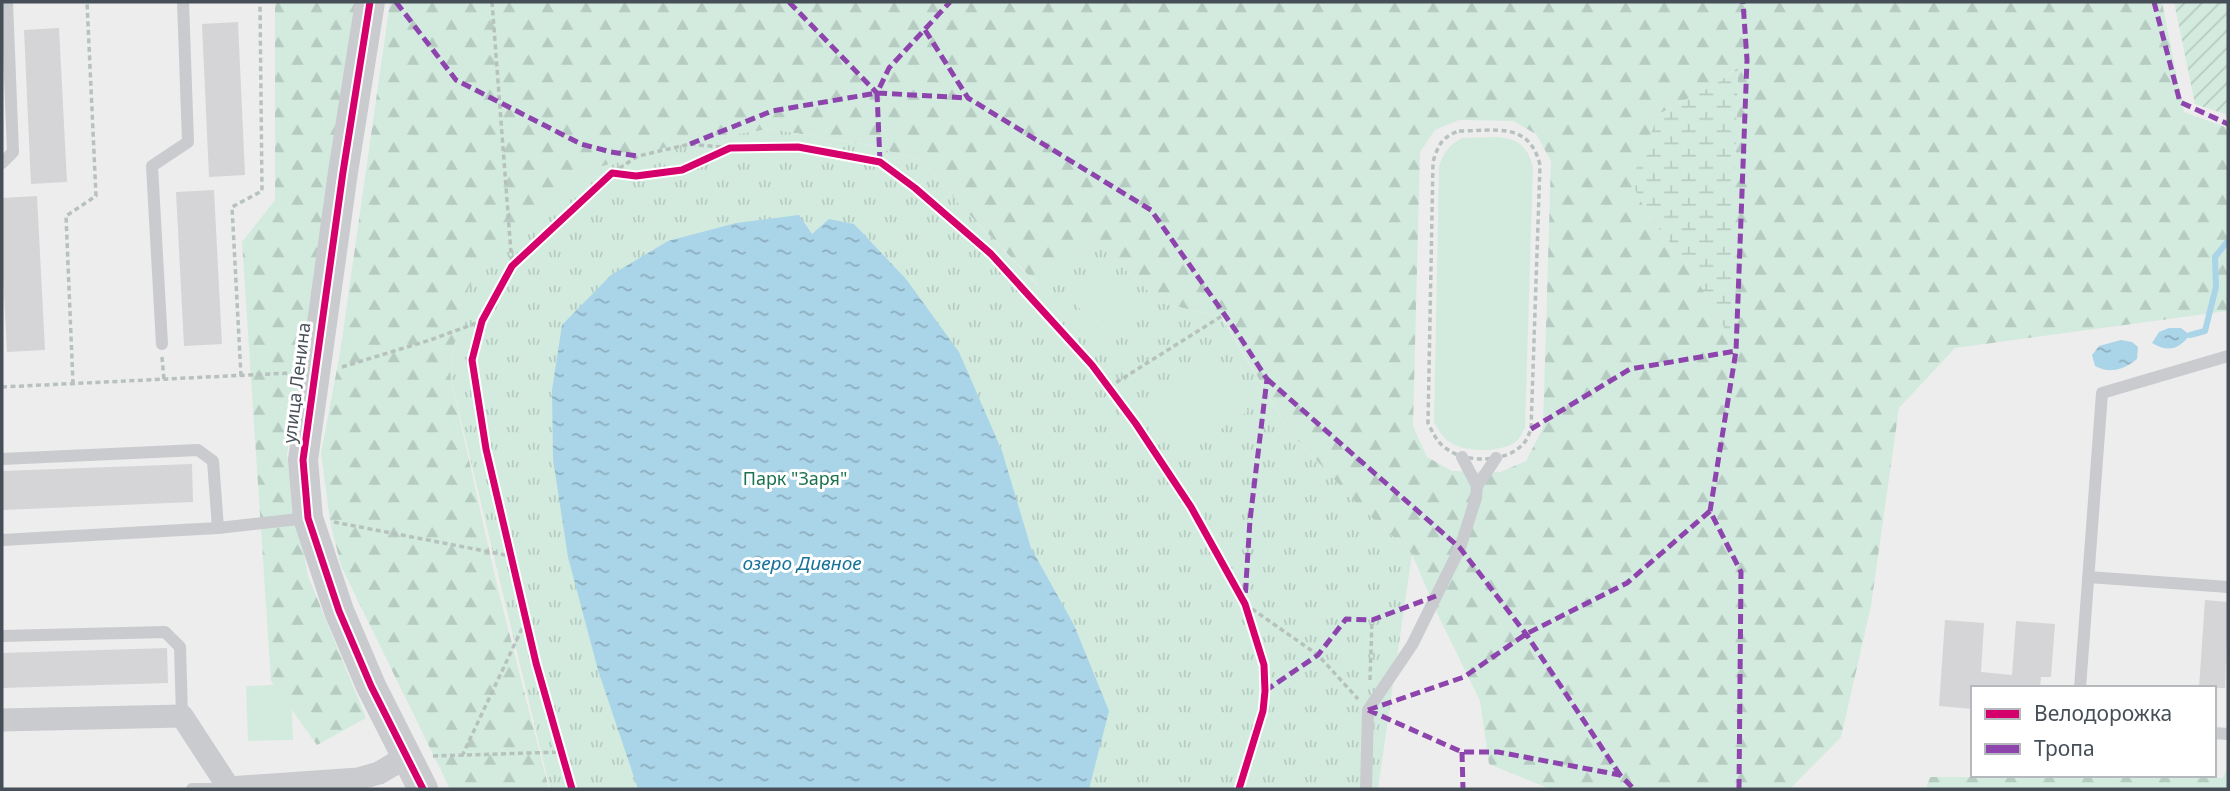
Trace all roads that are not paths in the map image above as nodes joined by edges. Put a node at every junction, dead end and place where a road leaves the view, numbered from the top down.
1 (7, 2) edge
2 (183, 2) edge
3 (370, 2) edge
4 (2, 163) edge
5 (162, 344) road end
6 (2228, 356) edge
7 (1462, 457) road end
8 (1496, 458) road end
9 (2, 459) edge
10 (1477, 486) junction
11 (308, 518) junction
12 (218, 528) junction
13 (2, 540) edge
14 (2088, 577) junction
15 (2228, 587) edge
16 (2, 636) edge
17 (2080, 686) edge
18 (182, 716) junction
19 (2, 720) edge
20 (407, 757) junction
21 (230, 788) edge
22 (192, 789) edge
23 (424, 789) edge
24 (1366, 789) edge

1 - 4 lane
2 - 5 lane
3 - 11 street, улица Ленина
6 - 14 lane
7 - 10 lane
8 - 10 lane
9 - 12 lane
10 - 24 lane
11 - 12 lane
11 - 20 street, улица Ленина
12 - 13 lane
14 - 15 lane
14 - 17 lane
16 - 18 lane
18 - 19 street
18 - 21 street
20 - 21 street
20 - 23 street, улица Ленина
21 - 22 lane

